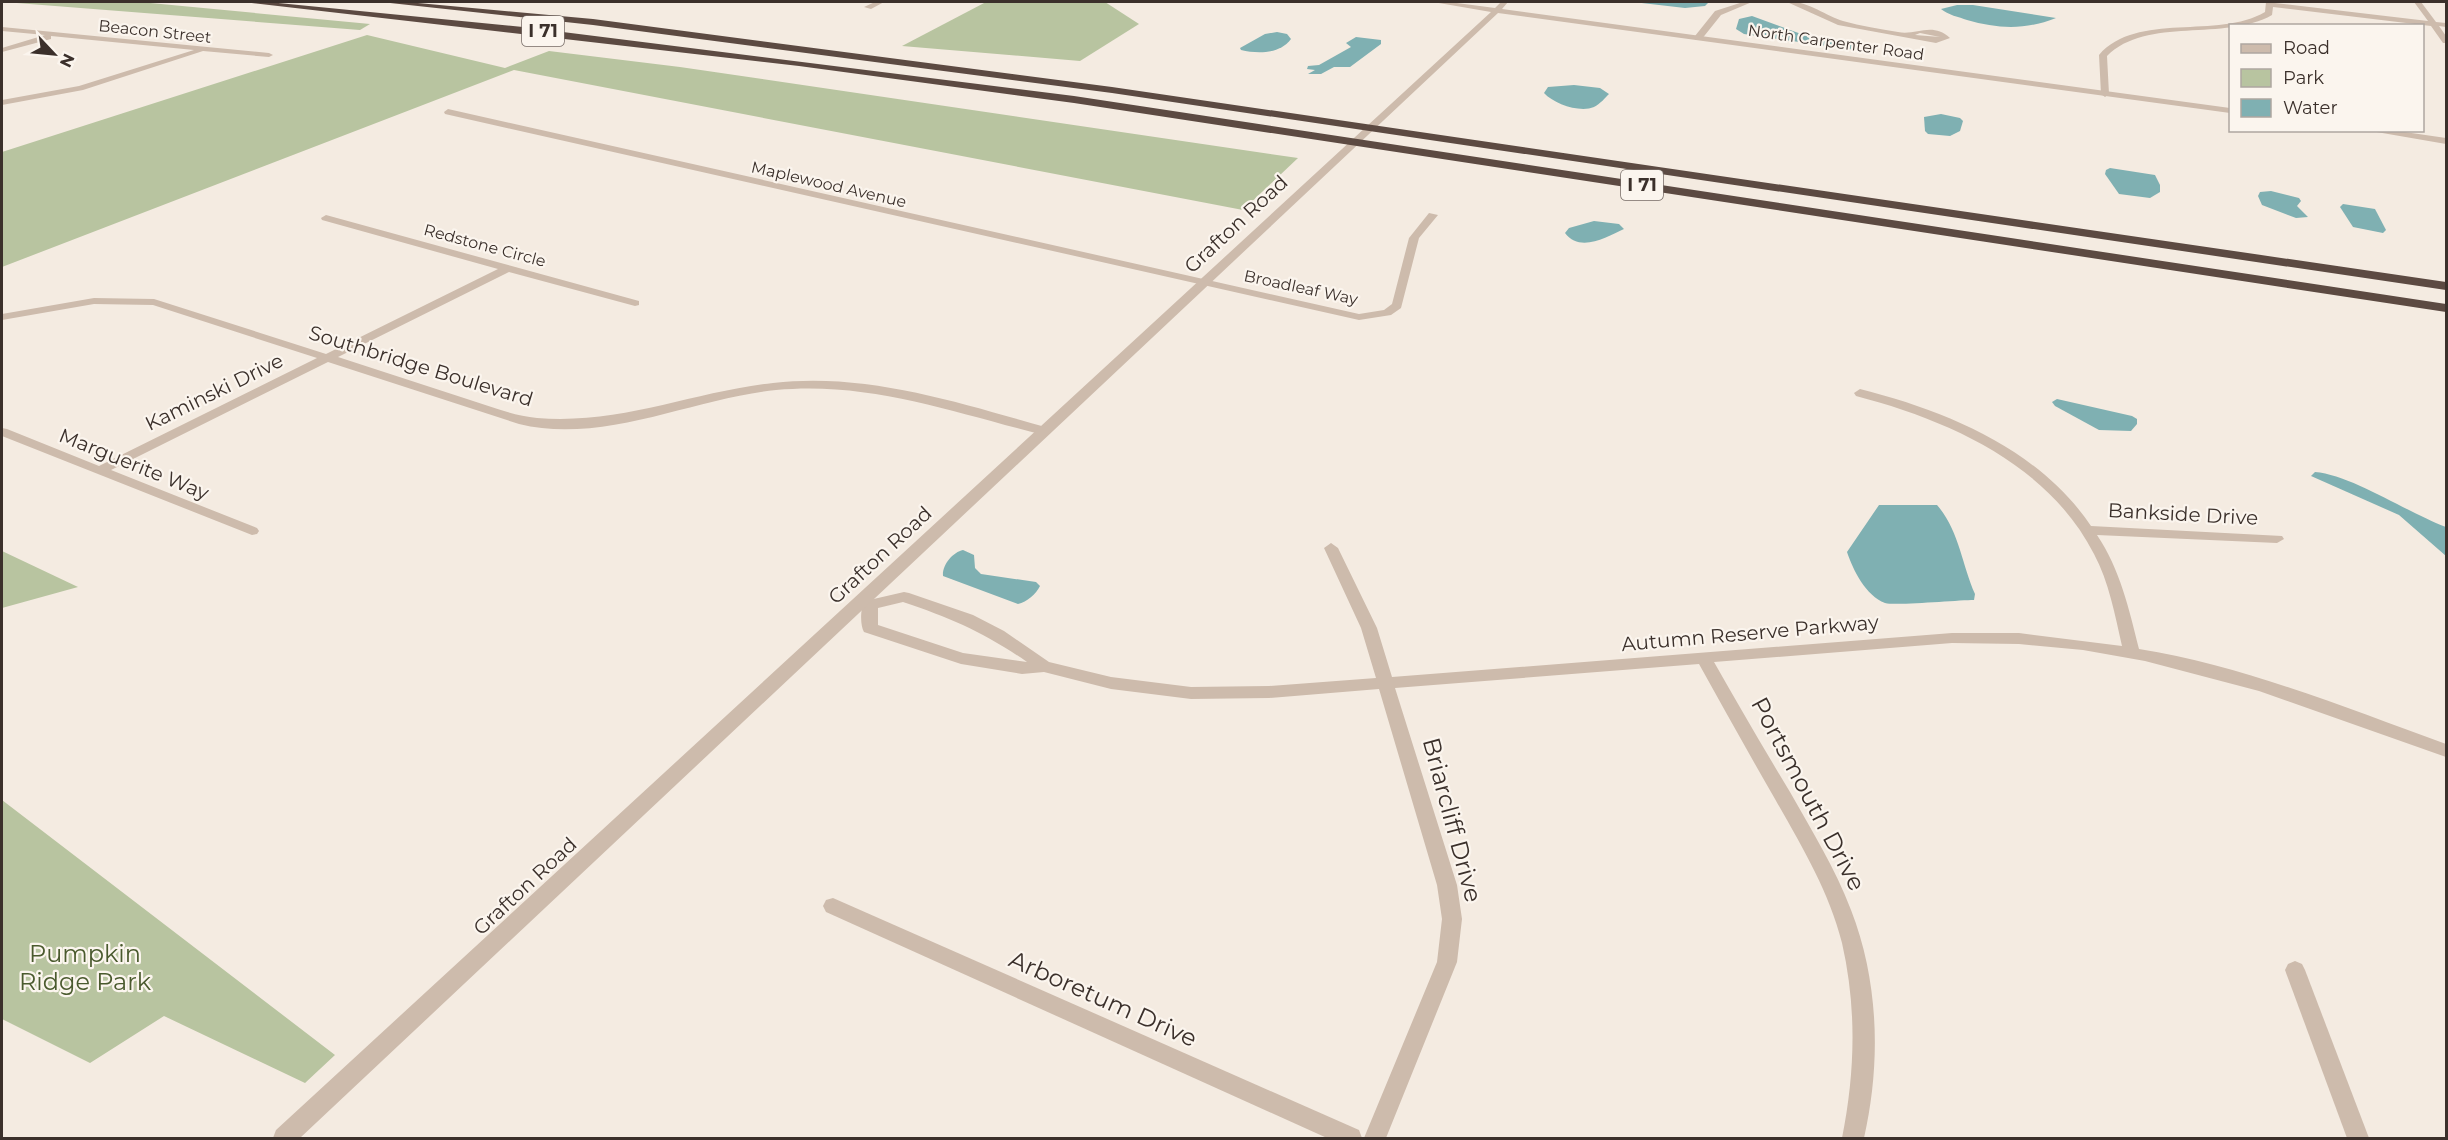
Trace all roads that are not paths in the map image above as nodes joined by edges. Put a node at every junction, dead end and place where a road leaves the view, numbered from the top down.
1 (247, 2) edge
2 (385, 2) edge
3 (879, 2) edge
4 (1437, 2) edge
5 (1505, 2) edge
6 (1748, 2) edge
7 (1791, 2) edge
8 (2418, 2) edge
9 (2270, 3) edge
10 (868, 7) dead end
11 (1496, 10) junction
12 (2433, 23) junction
13 (2242, 24) edge
14 (2446, 25) edge
15 (2229, 26) edge
16 (2, 29) edge
17 (57, 34) junction
18 (1906, 36) dead end
19 (1698, 38) junction
20 (2446, 42) edge
21 (206, 49) junction
22 (2, 50) edge
23 (269, 56) dead end
24 (2105, 94) junction
25 (2, 102) edge
26 (2229, 111) edge
27 (448, 112) dead end
28 (2383, 132) edge
29 (2446, 141) edge
30 (1433, 215) dead end
31 (326, 218) dead end
32 (508, 268) junction
33 (1203, 283) junction
34 (2446, 286) edge
35 (635, 303) dead end
36 (2446, 308) edge
37 (2, 317) edge
38 (327, 358) junction
39 (1860, 393) dead end
40 (1044, 431) junction
41 (2, 432) edge
42 (99, 471) junction
43 (2087, 530) junction
44 (252, 531) dead end
45 (2277, 540) dead end
46 (1331, 548) dead end
47 (865, 604) junction
48 (2132, 652) junction
49 (1703, 657) junction
50 (1044, 666) junction
51 (1387, 683) junction
52 (2446, 751) edge
53 (833, 906) dead end
54 (2295, 970) dead end
55 (284, 1138) edge
56 (1352, 1138) edge
57 (1375, 1138) edge
58 (1853, 1138) edge
59 (2358, 1138) edge

1 - 36 highway, I 71
2 - 34 highway, I 71
3 - 10 street
4 - 11 street, North Carpenter Road
5 - 11 street, Grafton Road
6 - 19 street
7 - 18 street
8 - 12 street
9 - 12 street
9 - 13 street
11 - 19 street, North Carpenter Road
11 - 33 street, Grafton Road
12 - 14 street
12 - 20 street
15 - 24 street
16 - 17 street, Beacon Street
17 - 21 street, Beacon Street
17 - 22 street
19 - 24 street, North Carpenter Road
21 - 23 street, Beacon Street
21 - 25 street
24 - 26 street, North Carpenter Road
27 - 33 street, Maplewood Avenue
28 - 29 street
30 - 33 street, Broadleaf Way
31 - 32 street, Redstone Circle
32 - 35 street, Redstone Circle
32 - 38 street, Kaminski Drive
33 - 40 street, Grafton Road
37 - 38 street, Southbridge Boulevard
38 - 40 street, Southbridge Boulevard
38 - 42 street, Kaminski Drive
39 - 43 street
40 - 47 street, Grafton Road
41 - 42 street, Marguerite Way
42 - 44 street, Marguerite Way
43 - 45 street, Bankside Drive
43 - 48 street
46 - 51 street, Briarcliff Drive
47 - 50 street, Autumn Reserve Parkway
47 - 50 street, Autumn Reserve Parkway
47 - 55 street, Grafton Road
48 - 49 street, Autumn Reserve Parkway
48 - 52 street, Autumn Reserve Parkway
49 - 51 street, Autumn Reserve Parkway
49 - 58 street, Portsmouth Drive
50 - 51 street, Autumn Reserve Parkway
51 - 57 street, Briarcliff Drive
53 - 56 street, Arboretum Drive
54 - 59 street

